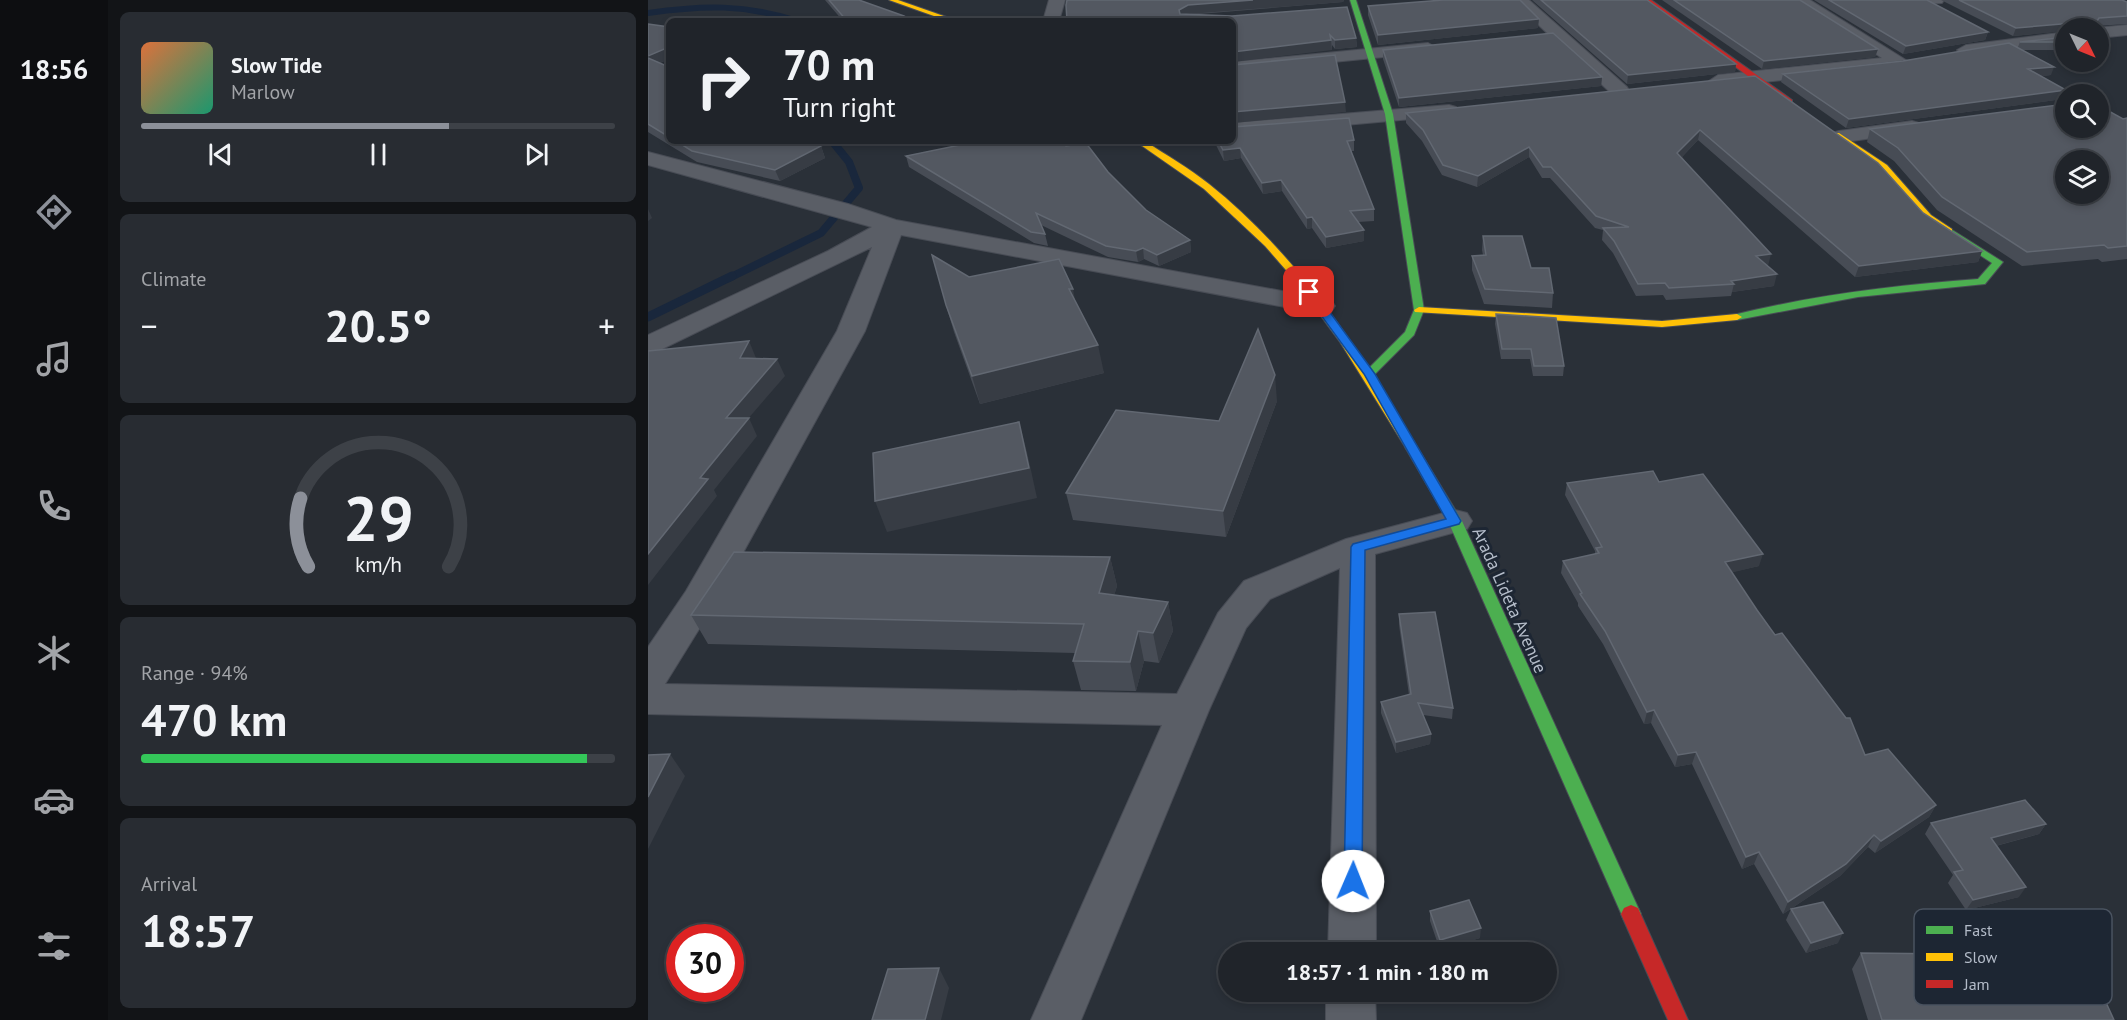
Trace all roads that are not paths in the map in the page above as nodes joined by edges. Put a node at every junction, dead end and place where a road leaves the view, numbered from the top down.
1 (892, 0) edge
2 (1057, 0) edge
3 (1520, 0) edge
4 (1647, 0) edge
5 (1799, 0) edge
6 (1355, 7) edge
7 (948, 18) edge
8 (1052, 18) edge
9 (2127, 30) edge
10 (1989, 32) edge
11 (2109, 32) edge
12 (1558, 34) junction
13 (1534, 37) edge
14 (2055, 38) edge
15 (2010, 43) junction
16 (1440, 47) edge
17 (1370, 54) junction
18 (1944, 54) edge
19 (1922, 58) edge
20 (1900, 62) junction
21 (1236, 67) edge
22 (1756, 77) junction
23 (1702, 82) edge
24 (1643, 88) edge
25 (1620, 91) junction
26 (1596, 94) edge
27 (1466, 109) edge
28 (1800, 109) edge
29 (1389, 114) junction
30 (1930, 125) edge
31 (1236, 129) edge
32 (1832, 132) joint
33 (1143, 144) edge
34 (648, 158) edge
35 (892, 226) junction
36 (1322, 306) junction
37 (1419, 310) junction
38 (648, 345) edge
39 (1369, 374) junction
40 (1455, 521) junction
41 (1358, 547) junction
42 (648, 678) edge
43 (648, 699) edge
44 (1189, 710) junction
45 (1352, 942) edge
46 (1351, 1002) edge
47 (1056, 1020) edge
48 (1351, 1020) edge
49 (1678, 1020) edge

1 - 7 main road
2 - 8 street
3 - 12 street
4 - 22 main road
5 - 20 street
6 - 17 main road
9 - 11 street
10 - 15 street
12 - 13 street
12 - 25 street
14 - 15 street
15 - 18 street
16 - 17 street
17 - 21 street
17 - 29 main road
19 - 20 street
20 - 22 street
22 - 23 street
22 - 28 main road
24 - 25 street
25 - 26 street
27 - 29 street
29 - 31 street
29 - 37 main road
30 - 32 street
32 - 37 main road
33 - 36 main road, Arada Lideta Avenue
34 - 35 street
35 - 36 street
35 - 38 street
35 - 42 street
36 - 39 main road, Arada Lideta Avenue
37 - 39 main road
39 - 40 main road, Arada Lideta Avenue
40 - 41 street
40 - 49 main road, Arada Lideta Avenue
41 - 44 street
41 - 45 street
43 - 44 street
44 - 47 street
46 - 48 street

